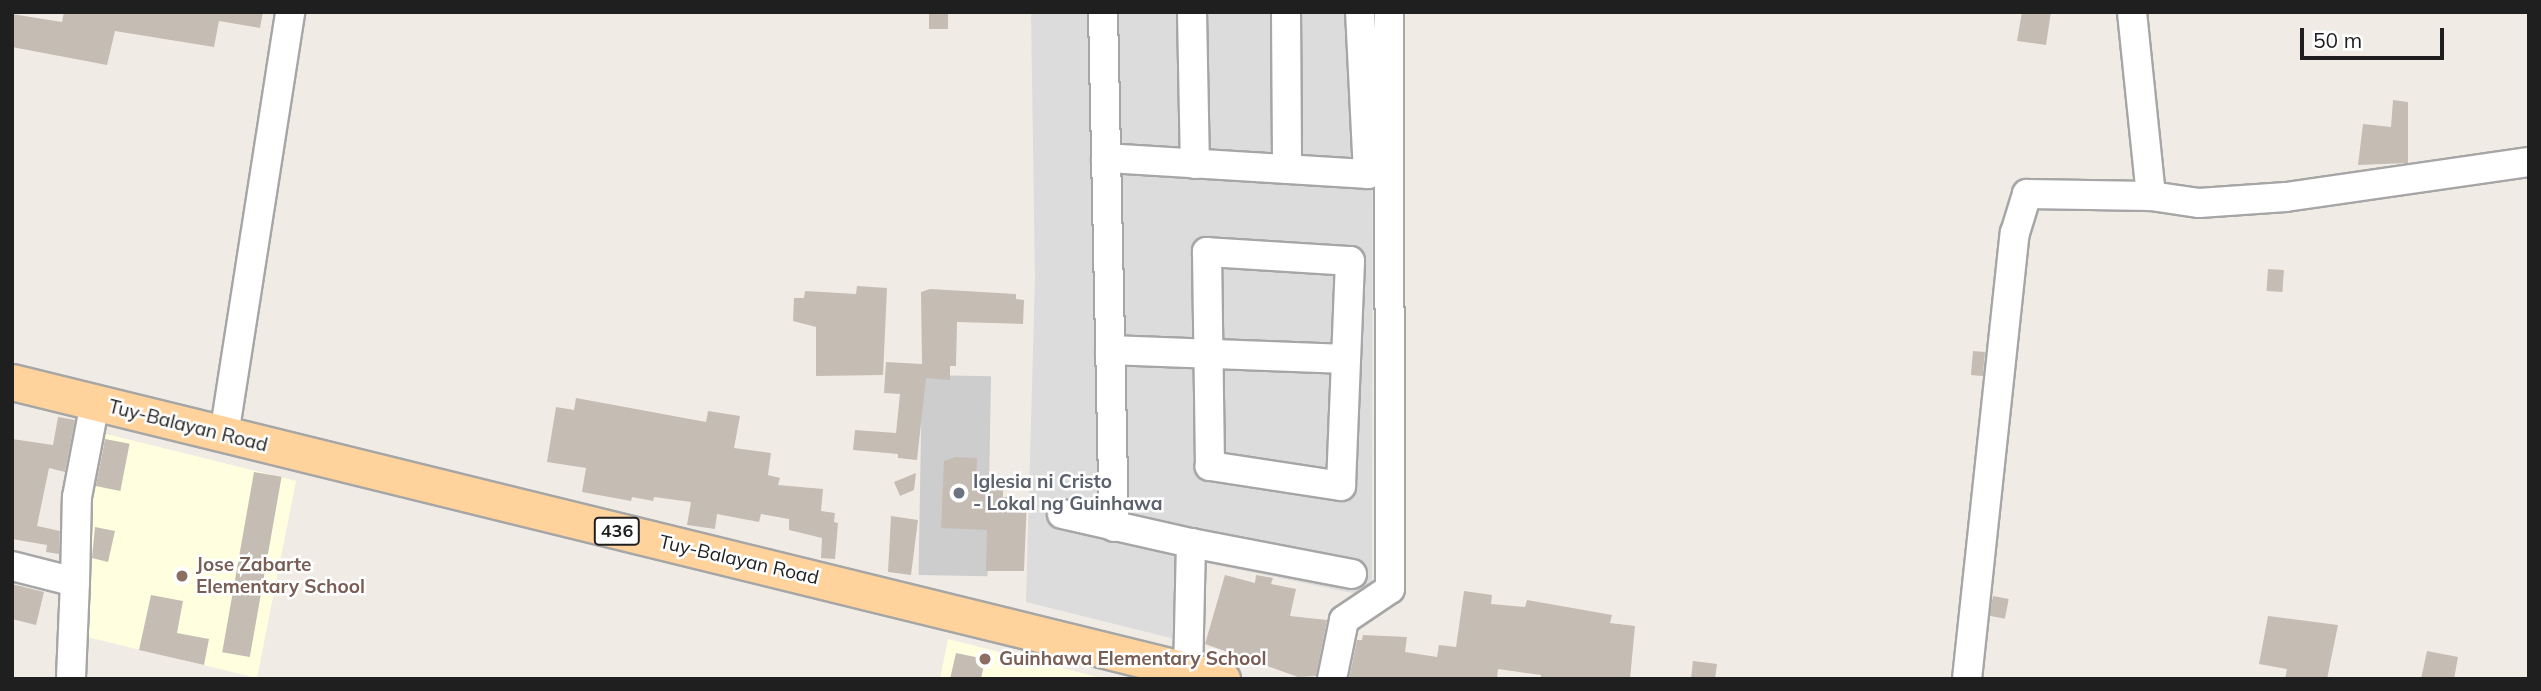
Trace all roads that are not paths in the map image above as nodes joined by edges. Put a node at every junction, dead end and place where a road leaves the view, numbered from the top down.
1 (290, 12) edge
2 (1103, 12) edge
3 (1192, 12) edge
4 (1286, 12) edge
5 (1360, 12) edge
6 (1389, 12) edge
7 (2132, 12) edge
8 (1106, 158) junction
9 (2529, 162) edge
10 (1195, 163) junction
11 (1287, 169) junction
12 (2151, 196) junction
13 (1110, 350) junction
14 (1208, 354) junction
15 (1346, 359) junction
16 (12, 382) edge
17 (95, 403) junction
18 (224, 435) junction
19 (1062, 514) dead end
20 (1114, 527) junction
21 (1191, 543) junction
22 (12, 566) edge
23 (1352, 574) dead end
24 (75, 582) junction
25 (1139, 669) edge
26 (1188, 671) junction
27 (71, 679) edge
28 (1222, 679) edge
29 (1332, 679) edge
30 (1967, 679) edge

1 - 18 street
2 - 8 street
3 - 10 street
4 - 11 street
5 - 11 street
6 - 29 street
7 - 12 street
8 - 10 street
8 - 13 street
9 - 12 street
10 - 11 street
12 - 30 street
13 - 14 street
13 - 20 street
14 - 15 street
14 - 15 street
14 - 15 street
16 - 17 main road, Tuy-Balayan Road / 436
17 - 18 main road, Tuy-Balayan Road / 436
17 - 24 street
18 - 25 main road, Tuy-Balayan Road / 436
19 - 20 street
20 - 21 street
21 - 23 street
21 - 26 street
22 - 24 street
24 - 27 street
25 - 26 main road, Tuy-Balayan Road / 436
26 - 28 main road, Tuy-Balayan Road / 436

